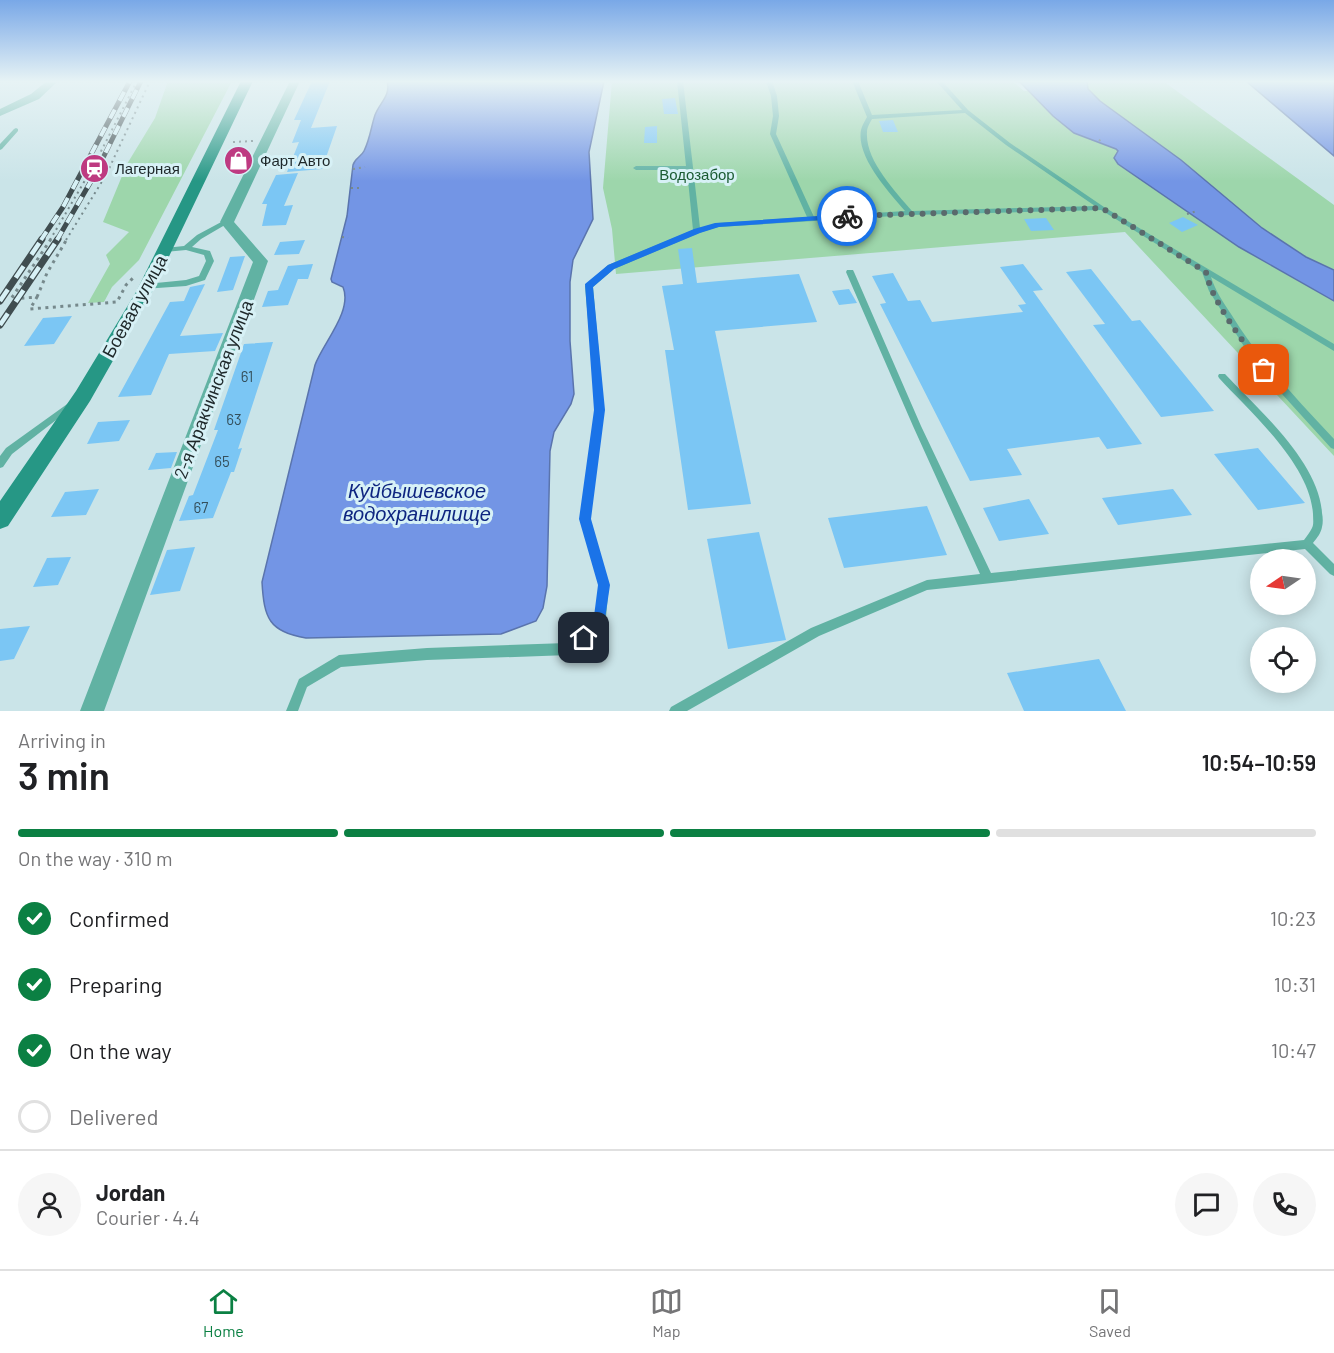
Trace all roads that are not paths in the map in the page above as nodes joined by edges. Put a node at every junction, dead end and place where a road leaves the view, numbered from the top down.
1 (232, 114) edge
2 (279, 114) edge
3 (684, 114) edge
4 (776, 114) edge
5 (869, 114) edge
6 (915, 114) edge
7 (970, 114) edge
8 (870, 117) junction
9 (16, 130) dead end
10 (0, 148) edge
11 (636, 168) dead end
12 (690, 168) junction
13 (1102, 208) junction
14 (910, 213) junction
15 (811, 218) junction
16 (227, 222) junction
17 (697, 231) junction
18 (186, 248) junction
19 (165, 250) junction
20 (850, 272) dead end
21 (1206, 272) junction
22 (143, 278) junction
23 (1334, 348) edge
24 (1222, 376) dead end
25 (83, 396) junction
26 (1334, 445) edge
27 (0, 464) edge
28 (0, 519) edge
29 (1307, 544) junction
30 (1334, 571) edge
31 (988, 579) junction
32 (92, 711) edge
33 (292, 711) edge
34 (675, 711) edge

1 - 19 main road, Боевая улица
2 - 16 street
3 - 12 lane
4 - 15 lane
5 - 8 lane
6 - 8 lane
7 - 13 lane
8 - 14 lane
9 - 10 lane
11 - 12 lane
12 - 17 lane
13 - 14 lane
13 - 21 lane
14 - 15 lane
15 - 17 lane
16 - 18 lane
16 - 32 street, 2-я Аракчинская улица
17 - 33 lane
18 - 19 lane
18 - 22 lane
19 - 22 main road, Боевая улица
20 - 31 lane
21 - 23 lane
21 - 26 lane
22 - 25 main road, Боевая улица
24 - 29 lane
25 - 27 lane
25 - 28 main road, Боевая улица
29 - 30 lane
29 - 31 lane
31 - 34 lane

